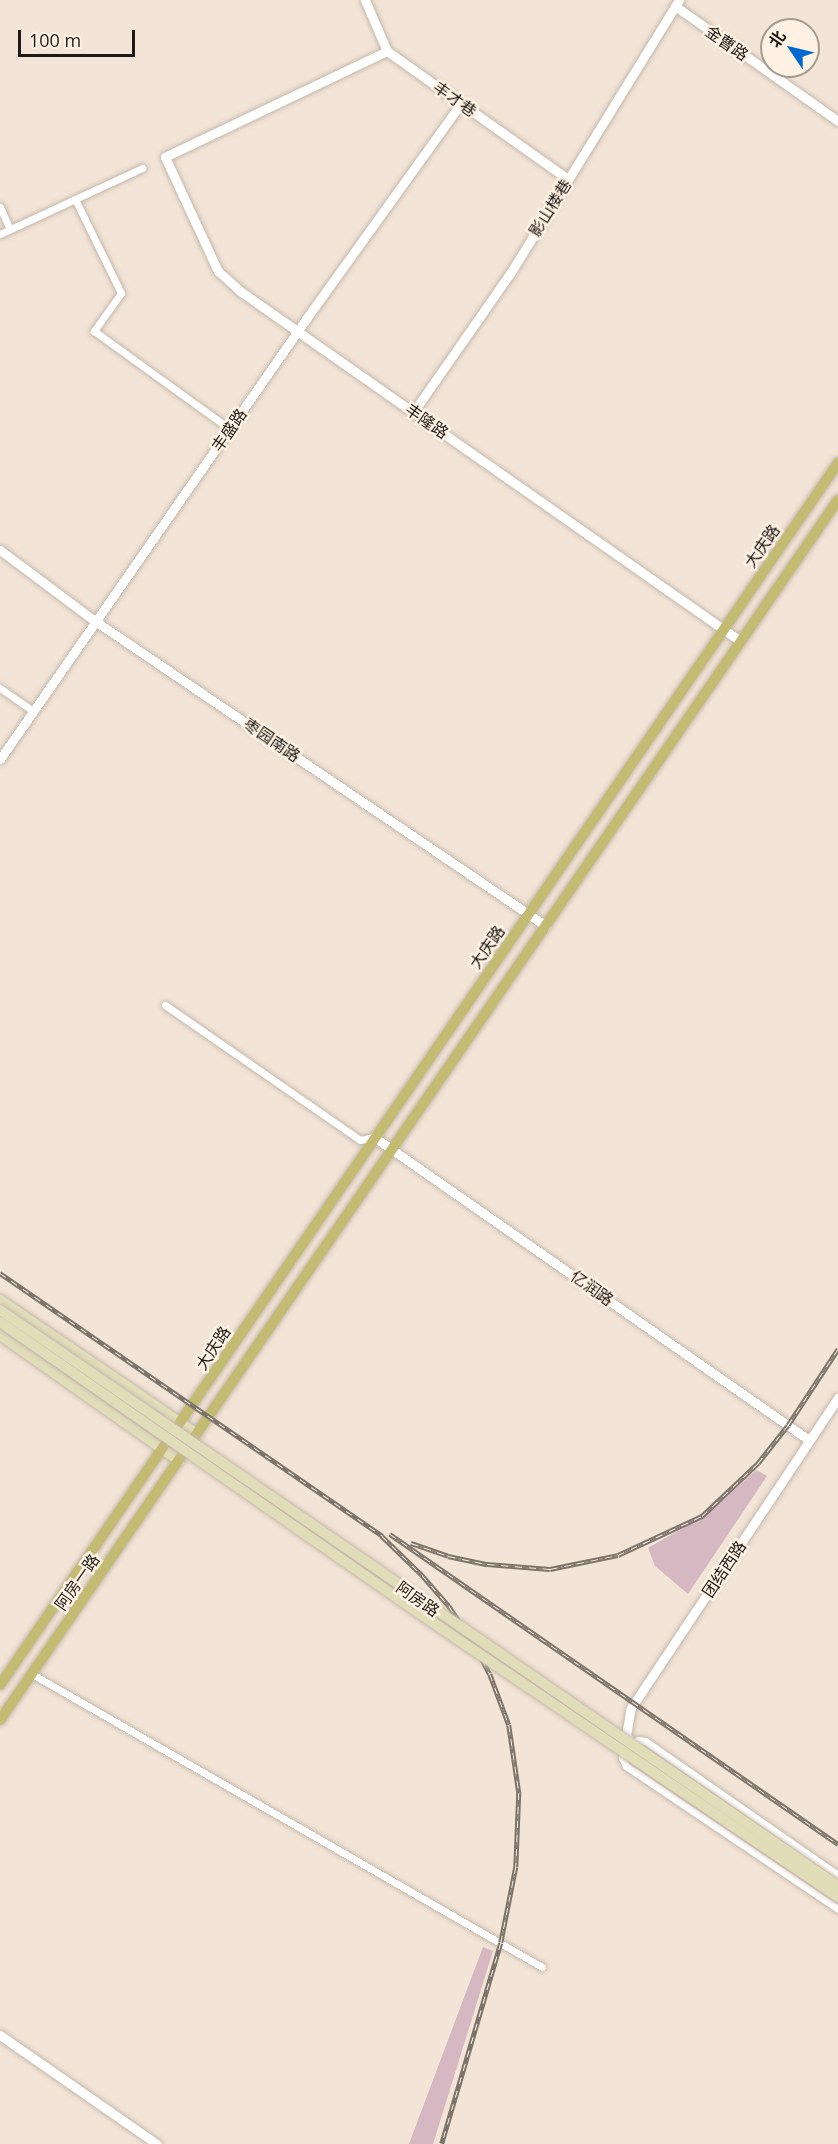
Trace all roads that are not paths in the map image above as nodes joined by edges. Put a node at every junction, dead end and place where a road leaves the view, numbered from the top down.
1 (365, 0) edge
2 (677, 3) edge
3 (387, 51) junction
4 (461, 103) junction
5 (838, 120) edge
6 (142, 168) dead end
7 (568, 179) junction
8 (75, 199) junction
9 (0, 207) edge
10 (10, 229) junction
11 (0, 234) edge
12 (298, 331) junction
13 (414, 411) junction
14 (230, 429) junction
15 (838, 463) edge
16 (838, 500) edge
17 (0, 550) edge
18 (95, 621) junction
19 (723, 630) junction
20 (740, 641) junction
21 (0, 688) edge
22 (33, 711) junction
23 (0, 759) edge
24 (528, 914) junction
25 (546, 926) junction
26 (165, 1005) dead end
27 (375, 1137) junction
28 (392, 1148) junction
29 (0, 1300) edge
30 (0, 1310) edge
31 (0, 1322) edge
32 (0, 1335) edge
33 (838, 1398) edge
34 (180, 1423) junction
35 (197, 1434) junction
36 (809, 1440) junction
37 (162, 1449) junction
38 (179, 1461) junction
39 (32, 1674) junction
40 (0, 1685) edge
41 (0, 1720) edge
42 (632, 1744) junction
43 (838, 1875) edge
44 (838, 1886) edge
45 (838, 1897) edge
46 (838, 1909) edge
47 (542, 1967) dead end
48 (0, 2035) edge
49 (157, 2144) edge

1 - 3 street
2 - 5 street, 金曹路
2 - 7 street, 影山楼巷
3 - 4 street, 丰才巷
3 - 12 street, 丰隆路
4 - 7 street, 丰才巷
4 - 12 street, 丰盛路
6 - 8 street
7 - 13 street, 影山楼巷
8 - 10 street
8 - 14 street
9 - 10 street
10 - 11 street
12 - 13 street, 丰隆路
12 - 14 street, 丰盛路
13 - 19 street, 丰隆路
14 - 18 street, 丰盛路
15 - 19 main road, 大庆路
16 - 20 main road
17 - 18 street, 枣园南路
18 - 22 street, 丰盛路
18 - 24 street, 枣园南路
19 - 20 street, 丰隆路
19 - 24 main road, 大庆路
20 - 25 main road
21 - 22 street
22 - 23 street, 丰盛路
24 - 25 street, 枣园南路
24 - 27 main road, 大庆路
25 - 28 main road
26 - 27 street
27 - 28 street, 亿润路
27 - 34 main road, 大庆路
28 - 35 main road
28 - 36 street, 亿润路
29 - 34 main road
30 - 44 main road, 阿房路, bridge
31 - 45 main road, 阿房路, bridge
32 - 37 main road
33 - 36 street, 团结西路
34 - 35 main road
34 - 37 main road, 大庆路
35 - 38 main road
36 - 42 street, 团结西路
37 - 38 main road
37 - 40 main road, 阿房一路
38 - 39 main road, 阿房一路
39 - 41 main road, 阿房一路
39 - 47 street
42 - 43 street
42 - 46 street
48 - 49 street

